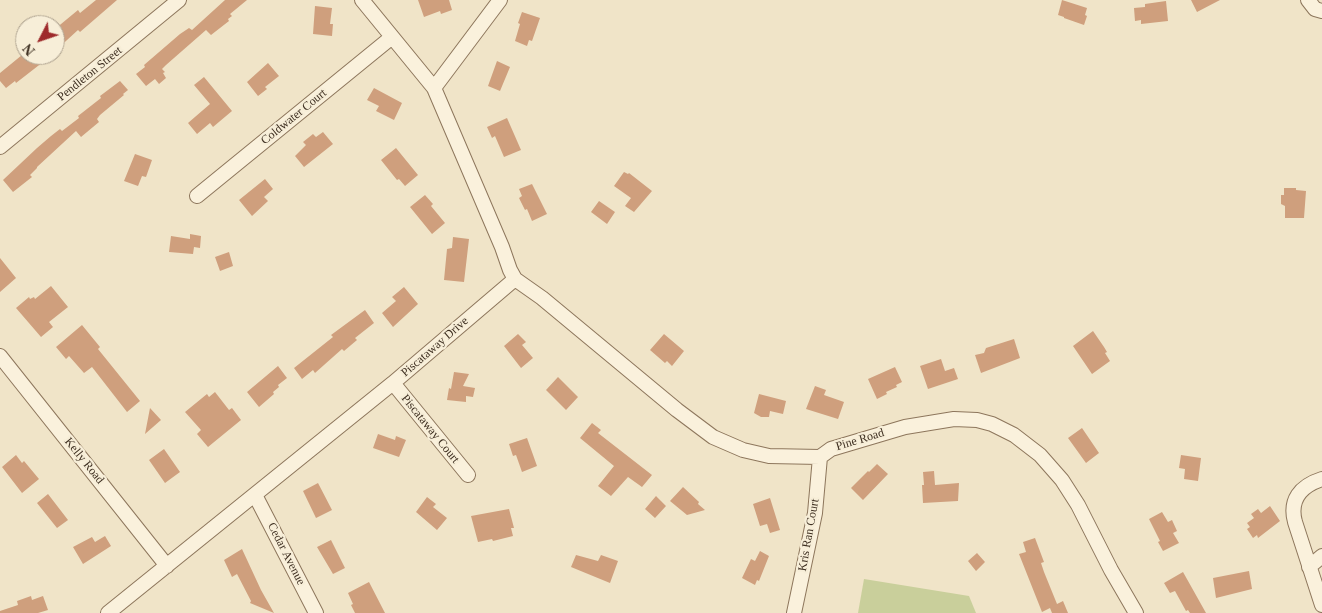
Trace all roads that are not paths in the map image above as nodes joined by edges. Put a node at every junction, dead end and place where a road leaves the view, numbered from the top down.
1 (179, 0) edge
2 (362, 0) edge
3 (500, 0) edge
4 (1308, 0) edge
5 (1322, 11) edge
6 (392, 38) junction
7 (434, 88) junction
8 (0, 147) edge
9 (197, 196) dead end
10 (515, 279) junction
11 (0, 356) edge
12 (393, 383) junction
13 (820, 457) junction
14 (468, 476) dead end
15 (1322, 479) edge
16 (256, 494) junction
17 (1322, 556) edge
18 (168, 566) junction
19 (1309, 567) junction
20 (1322, 605) edge
21 (108, 613) edge
22 (316, 613) edge
23 (794, 613) edge
24 (1136, 613) edge

1 - 8 street, Pendleton Street
2 - 6 street
3 - 7 street
4 - 5 street
6 - 7 street
6 - 9 street, Coldwater Court
7 - 10 street
10 - 12 street, Piscataway Drive
10 - 13 street, Pine Road
11 - 18 street, Kelly Road
12 - 14 street, Piscataway Court
12 - 16 street, Piscataway Drive
13 - 23 street, Kris Ran Court
13 - 24 street, Pine Road
15 - 19 street
16 - 18 street, Piscataway Drive
16 - 22 street, Cedar Avenue
17 - 19 street
18 - 21 street, Piscataway Drive
19 - 20 street

